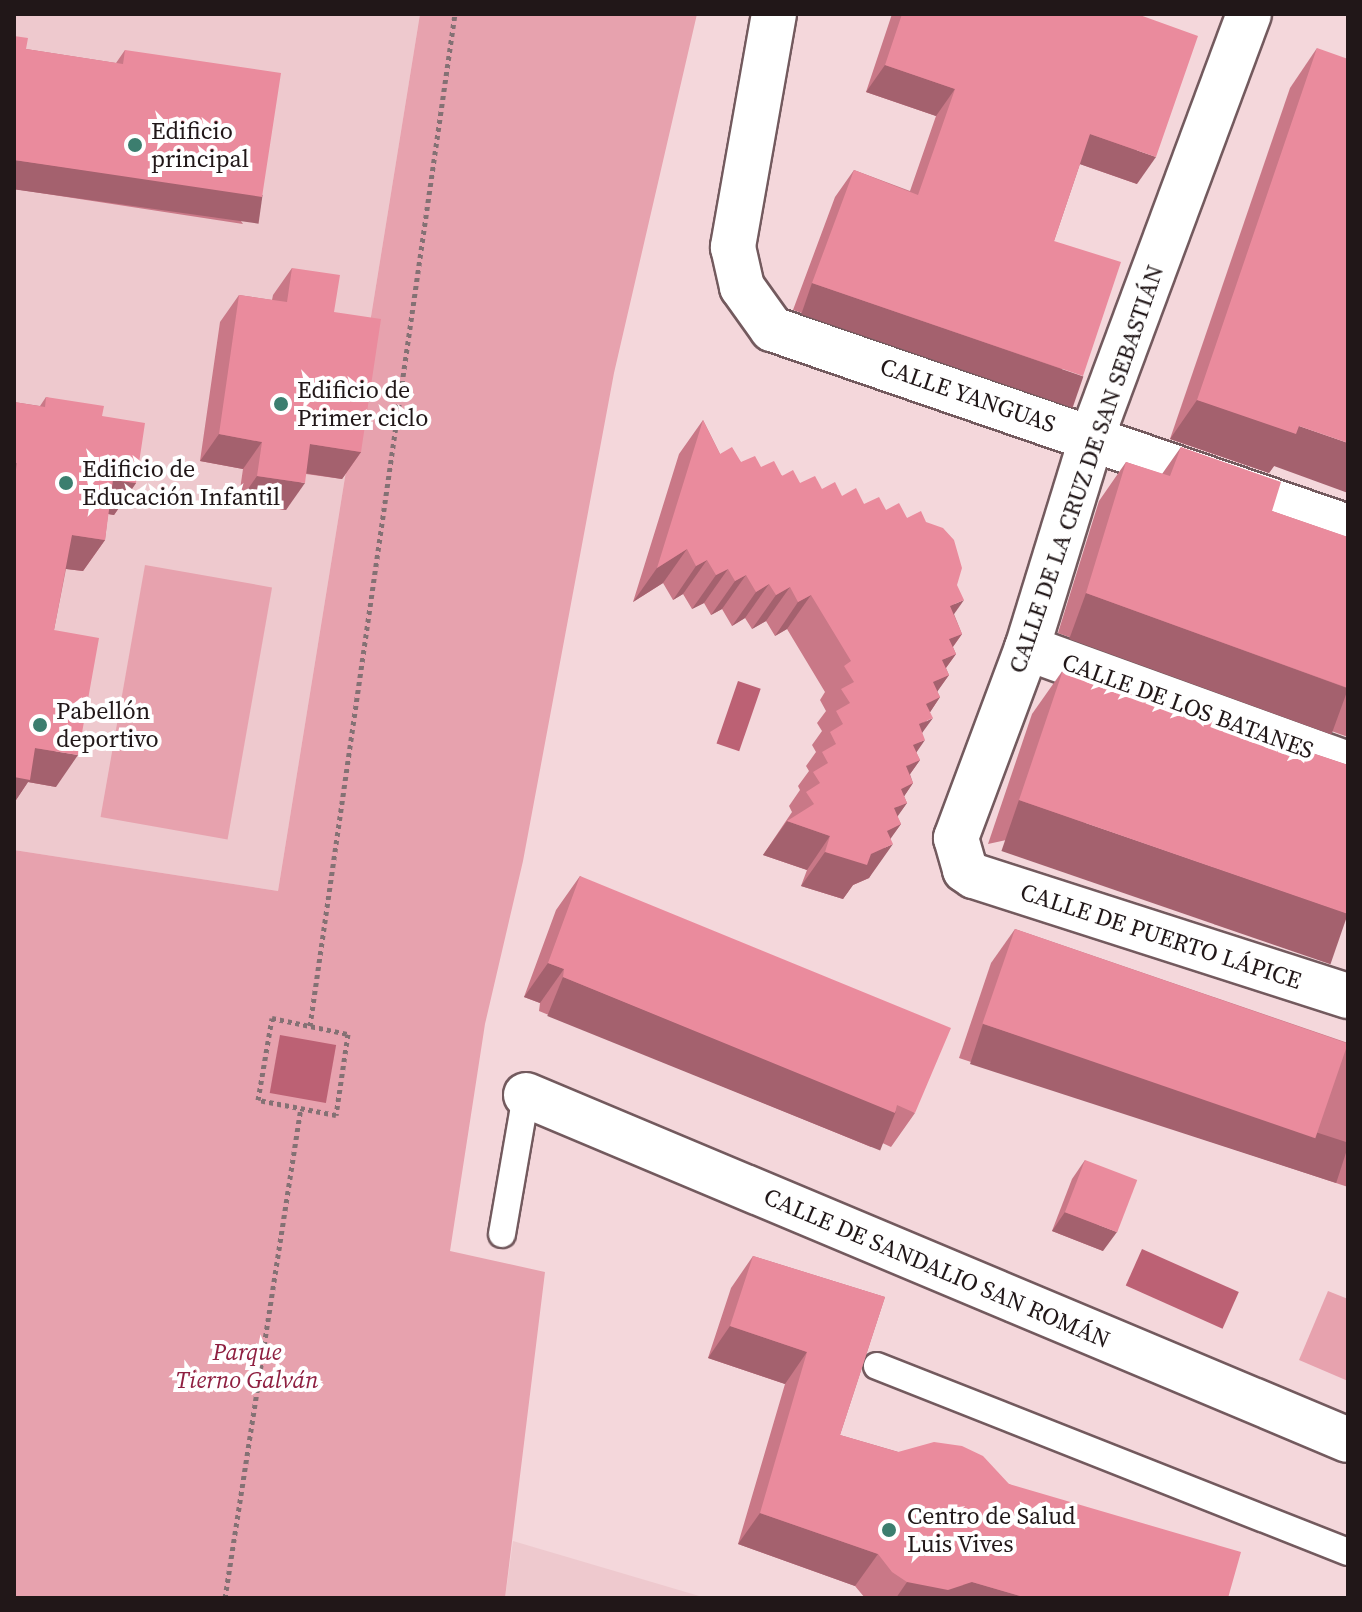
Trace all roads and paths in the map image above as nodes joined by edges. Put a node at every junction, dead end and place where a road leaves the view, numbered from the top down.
1 (455, 14) edge
2 (774, 14) edge
3 (1249, 14) edge
4 (1092, 437) junction
5 (1348, 527) edge
6 (1027, 648) junction
7 (1348, 764) edge
8 (974, 876) joint
9 (1348, 996) edge
10 (310, 1026) junction
11 (526, 1095) joint
12 (301, 1108) junction
13 (502, 1234) dead end
14 (877, 1366) edge
15 (1348, 1440) edge
16 (1348, 1552) edge
17 (225, 1598) edge

1 - 10 path
2 - 4 street, CALLE YANGUAS
3 - 4 street, CALLE DE LA CRUZ DE SAN SEBASTIÁN
4 - 5 street, CALLE YANGUAS
4 - 6 street, CALLE DE LA CRUZ DE SAN SEBASTIÁN
6 - 7 street, CALLE DE LOS BATANES
6 - 8 street, CALLE DE LA CRUZ DE SAN SEBASTIÁN
8 - 9 street, CALLE DE PUERTO LÁPICE
10 - 12 path
10 - 12 path
11 - 13 lane
11 - 15 street, CALLE DE SANDALIO SAN ROMÁN
12 - 17 path
14 - 16 lane

